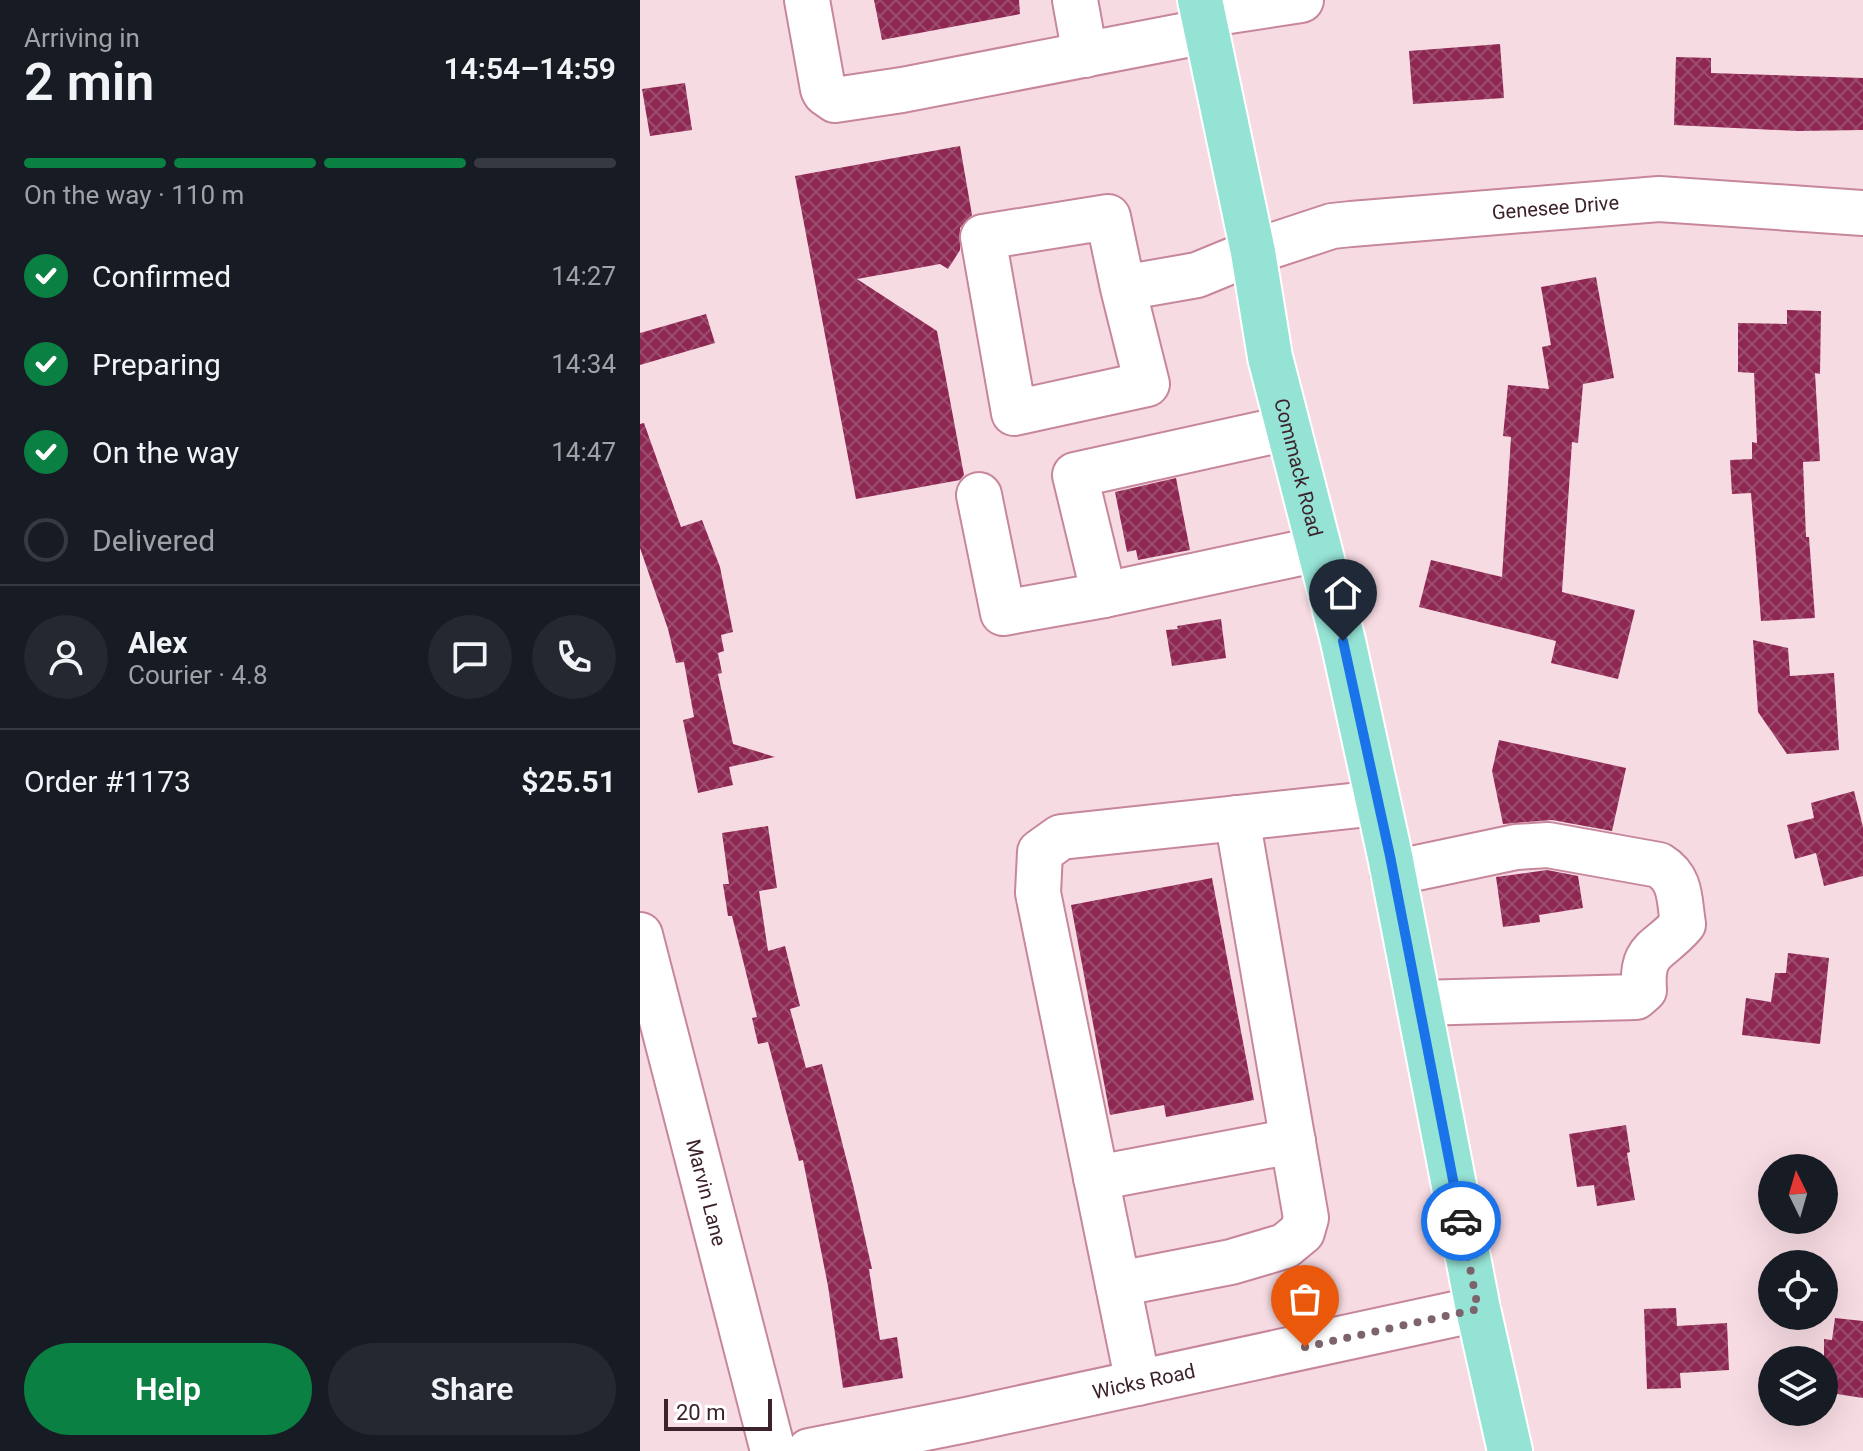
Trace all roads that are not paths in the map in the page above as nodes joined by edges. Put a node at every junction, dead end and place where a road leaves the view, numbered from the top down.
1 (807, 0) edge
2 (1075, 0) edge
3 (1301, 0) edge
4 (1203, 15) edge
5 (1085, 55) junction
6 (1863, 213) edge
7 (1253, 252) junction
8 (1123, 288) junction
9 (1288, 428) junction
10 (979, 495) dead end
11 (1319, 549) junction
12 (1104, 595) junction
13 (1378, 803) junction
14 (1237, 818) junction
15 (1393, 873) junction
16 (640, 935) edge
17 (1419, 1003) junction
18 (1293, 1141) junction
19 (1096, 1178) junction
20 (1118, 1284) junction
21 (1478, 1309) junction
22 (1138, 1383) junction
23 (773, 1451) edge
24 (809, 1451) edge
25 (1510, 1451) edge

1 - 5 street
2 - 5 street
3 - 4 street
4 - 5 street
4 - 7 main road, Commack Road
6 - 7 street, Genesee Drive
7 - 8 street, Genesee Drive
7 - 9 main road, Commack Road
8 - 8 street
9 - 11 main road, Commack Road
9 - 12 street
10 - 12 street
11 - 12 street
11 - 13 main road, Commack Road
13 - 14 street
13 - 15 main road, Commack Road
14 - 18 street
14 - 19 street
15 - 17 main road, Commack Road
15 - 17 street
16 - 23 street, Marvin Lane
17 - 21 main road, Commack Road
18 - 19 street
18 - 20 street
19 - 20 street
20 - 22 street
21 - 22 street, Wicks Road
21 - 25 main road, Commack Road
22 - 24 street, Wicks Road

